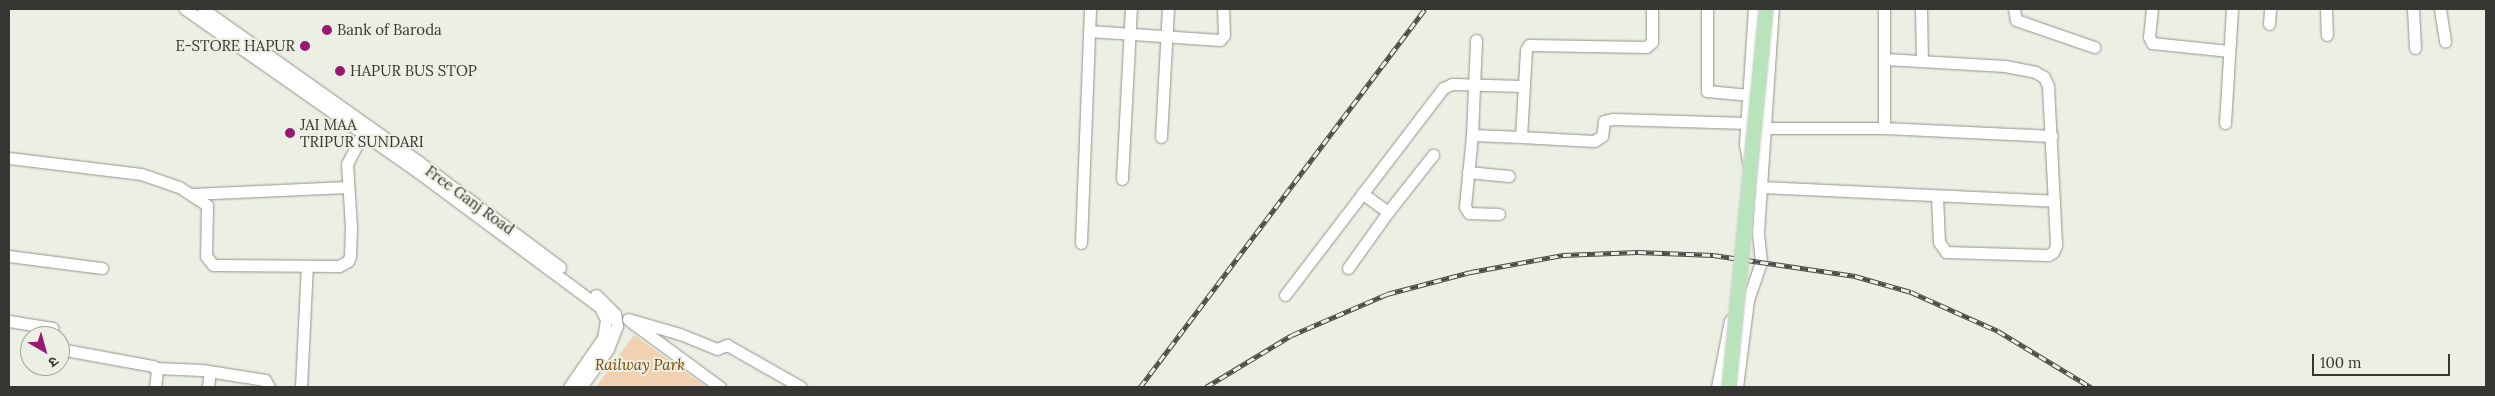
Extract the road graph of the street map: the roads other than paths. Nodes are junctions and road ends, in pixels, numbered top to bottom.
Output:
1 (185, 9) edge
2 (203, 9) edge
3 (1090, 9) edge
4 (1131, 9) edge
5 (1168, 9) edge
6 (1224, 9) edge
7 (1652, 9) edge
8 (1707, 9) edge
9 (1754, 9) edge
10 (1766, 9) edge
11 (1773, 9) edge
12 (1884, 9) edge
13 (1921, 9) edge
14 (2014, 9) edge
15 (2152, 9) edge
16 (2232, 9) edge
17 (2270, 9) edge
18 (2326, 9) edge
19 (2413, 9) edge
20 (2440, 9) edge
21 (2269, 24) dead end
22 (1089, 31) junction
23 (1130, 34) junction
24 (2327, 35) dead end
25 (1167, 38) junction
26 (1476, 40) dead end
27 (2445, 42) dead end
28 (2094, 47) dead end
29 (2415, 48) dead end
30 (2229, 51) junction
31 (1885, 59) junction
32 (1922, 60) junction
33 (1474, 84) junction
34 (1524, 86) junction
35 (1750, 95) junction
36 (1747, 123) junction
37 (2225, 123) dead end
38 (1767, 128) junction
39 (1884, 128) junction
40 (362, 134) junction
41 (1472, 135) junction
42 (2052, 136) junction
43 (1161, 137) dead end
44 (1521, 137) junction
45 (1433, 156) dead end
46 (9, 158) edge
47 (1468, 172) junction
48 (1509, 176) dead end
49 (1122, 179) dead end
50 (1762, 186) junction
51 (347, 187) junction
52 (1362, 193) junction
53 (191, 194) junction
54 (1937, 197) junction
55 (2054, 201) junction
56 (1388, 212) junction
57 (1499, 214) dead end
58 (1080, 243) dead end
59 (9, 256) edge
60 (307, 266) junction
61 (102, 268) dead end
62 (1348, 268) dead end
63 (1285, 295) dead end
64 (1748, 300) junction
65 (615, 314) junction
66 (628, 319) junction
67 (9, 321) edge
68 (40, 326) edge
69 (70, 351) edge
70 (156, 368) junction
71 (210, 371) junction
72 (156, 387) edge
73 (208, 387) edge
74 (269, 387) edge
75 (301, 387) edge
76 (569, 387) edge
77 (581, 387) edge
78 (720, 387) edge
79 (801, 387) edge
80 (1717, 387) edge
81 (1729, 387) edge
82 (1737, 387) edge

1 - 40 street
2 - 65 street, Free Ganj Road
3 - 22 street
4 - 23 street
5 - 25 street
6 - 25 street
7 - 34 street
8 - 35 street
9 - 35 street
10 - 81 main road, bridge
11 - 38 street
12 - 31 street
13 - 32 street
14 - 28 street
15 - 30 street
16 - 30 street
17 - 21 street
18 - 24 street
19 - 29 street
20 - 27 street
22 - 23 street
22 - 58 street
23 - 25 street
23 - 49 street
25 - 43 street
26 - 33 street
30 - 37 street
31 - 32 street
31 - 39 street
32 - 42 street
33 - 34 street
33 - 41 street
33 - 52 street
34 - 44 street
35 - 36 street
36 - 44 street
36 - 50 street
38 - 39 street
38 - 50 street
39 - 42 street
40 - 51 street
40 - 76 street
41 - 44 street
41 - 47 street
42 - 55 street
45 - 56 street
46 - 53 street
47 - 48 street
47 - 57 street
50 - 54 street
50 - 64 street
51 - 53 street
51 - 60 street
52 - 56 street
52 - 63 street
53 - 60 street
54 - 55 street
54 - 55 street
56 - 62 street
59 - 61 street
60 - 75 street
64 - 80 street
64 - 82 street
65 - 66 street
65 - 77 street
66 - 78 street
66 - 79 street
67 - 68 street
69 - 70 street
70 - 71 street
70 - 72 street
71 - 73 street
71 - 74 street

